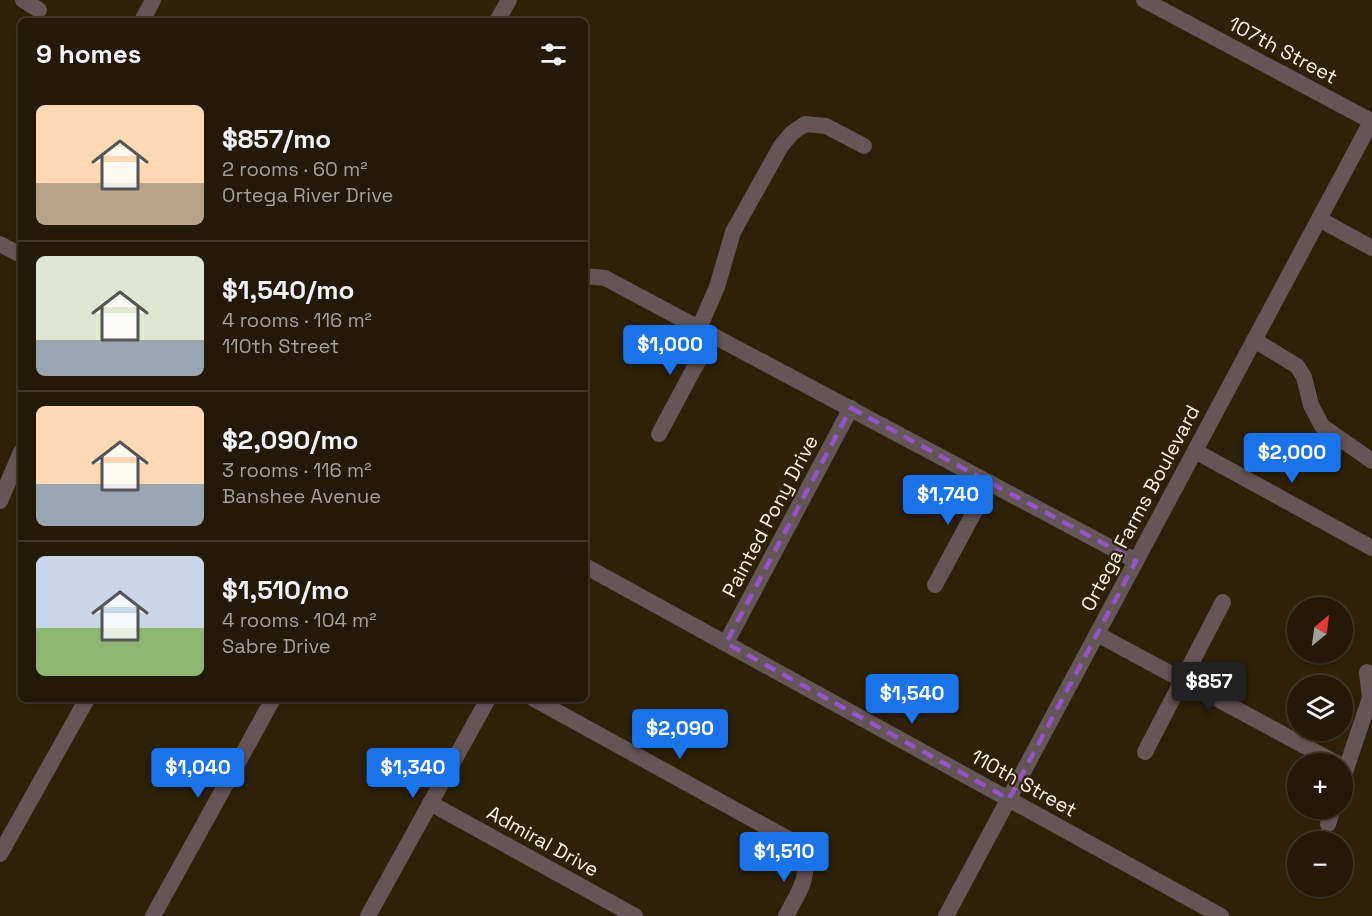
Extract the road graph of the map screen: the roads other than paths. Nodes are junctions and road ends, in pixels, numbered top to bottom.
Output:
1 (23, 0) edge
2 (153, 0) edge
3 (509, 0) edge
4 (1144, 0) edge
5 (39, 10) dead end
6 (144, 18) edge
7 (499, 18) edge
8 (1372, 120) edge
9 (864, 146) dead end
10 (1319, 219) junction
11 (0, 244) edge
12 (1372, 248) edge
13 (18, 252) edge
14 (588, 276) edge
15 (705, 332) junction
16 (1254, 340) junction
17 (851, 408) junction
18 (659, 434) dead end
19 (1195, 451) junction
20 (18, 459) edge
21 (1372, 461) edge
22 (990, 483) junction
23 (0, 501) edge
24 (1372, 548) edge
25 (1136, 561) junction
26 (588, 568) edge
27 (935, 585) dead end
28 (1223, 602) dead end
29 (1097, 634) junction
30 (726, 643) junction
31 (1367, 672) dead end
32 (1183, 680) junction
33 (85, 702) edge
34 (271, 702) edge
35 (486, 702) edge
36 (539, 702) edge
37 (1145, 752) dead end
38 (1312, 753) edge
39 (1349, 753) edge
40 (1009, 799) junction
41 (430, 803) junction
42 (0, 854) edge
43 (153, 916) edge
44 (368, 916) edge
45 (634, 916) edge
46 (786, 916) edge
47 (946, 916) edge
48 (1221, 916) edge

1 - 5 street
2 - 6 street
3 - 7 street
4 - 8 street, 107th Street
8 - 10 street, Ortega Farms Boulevard
9 - 15 street
10 - 12 street
10 - 16 street, Ortega Farms Boulevard
11 - 13 street
14 - 15 street
15 - 17 street
15 - 18 street
16 - 19 street, Ortega Farms Boulevard
16 - 21 street
17 - 22 street
17 - 30 street, Painted Pony Drive
19 - 24 street
19 - 25 street, Ortega Farms Boulevard
20 - 23 street
22 - 25 street
22 - 27 street
25 - 29 street, Ortega Farms Boulevard
26 - 30 street, 110th Street
28 - 32 street
29 - 32 street
29 - 40 street, Ortega Farms Boulevard
30 - 40 street, 110th Street
31 - 39 street
32 - 37 street
32 - 38 street
33 - 42 street
34 - 43 street
35 - 41 street
36 - 46 street
40 - 47 street, Ortega Farms Boulevard
40 - 48 street, 110th Street
41 - 44 street
41 - 45 street, Admiral Drive

